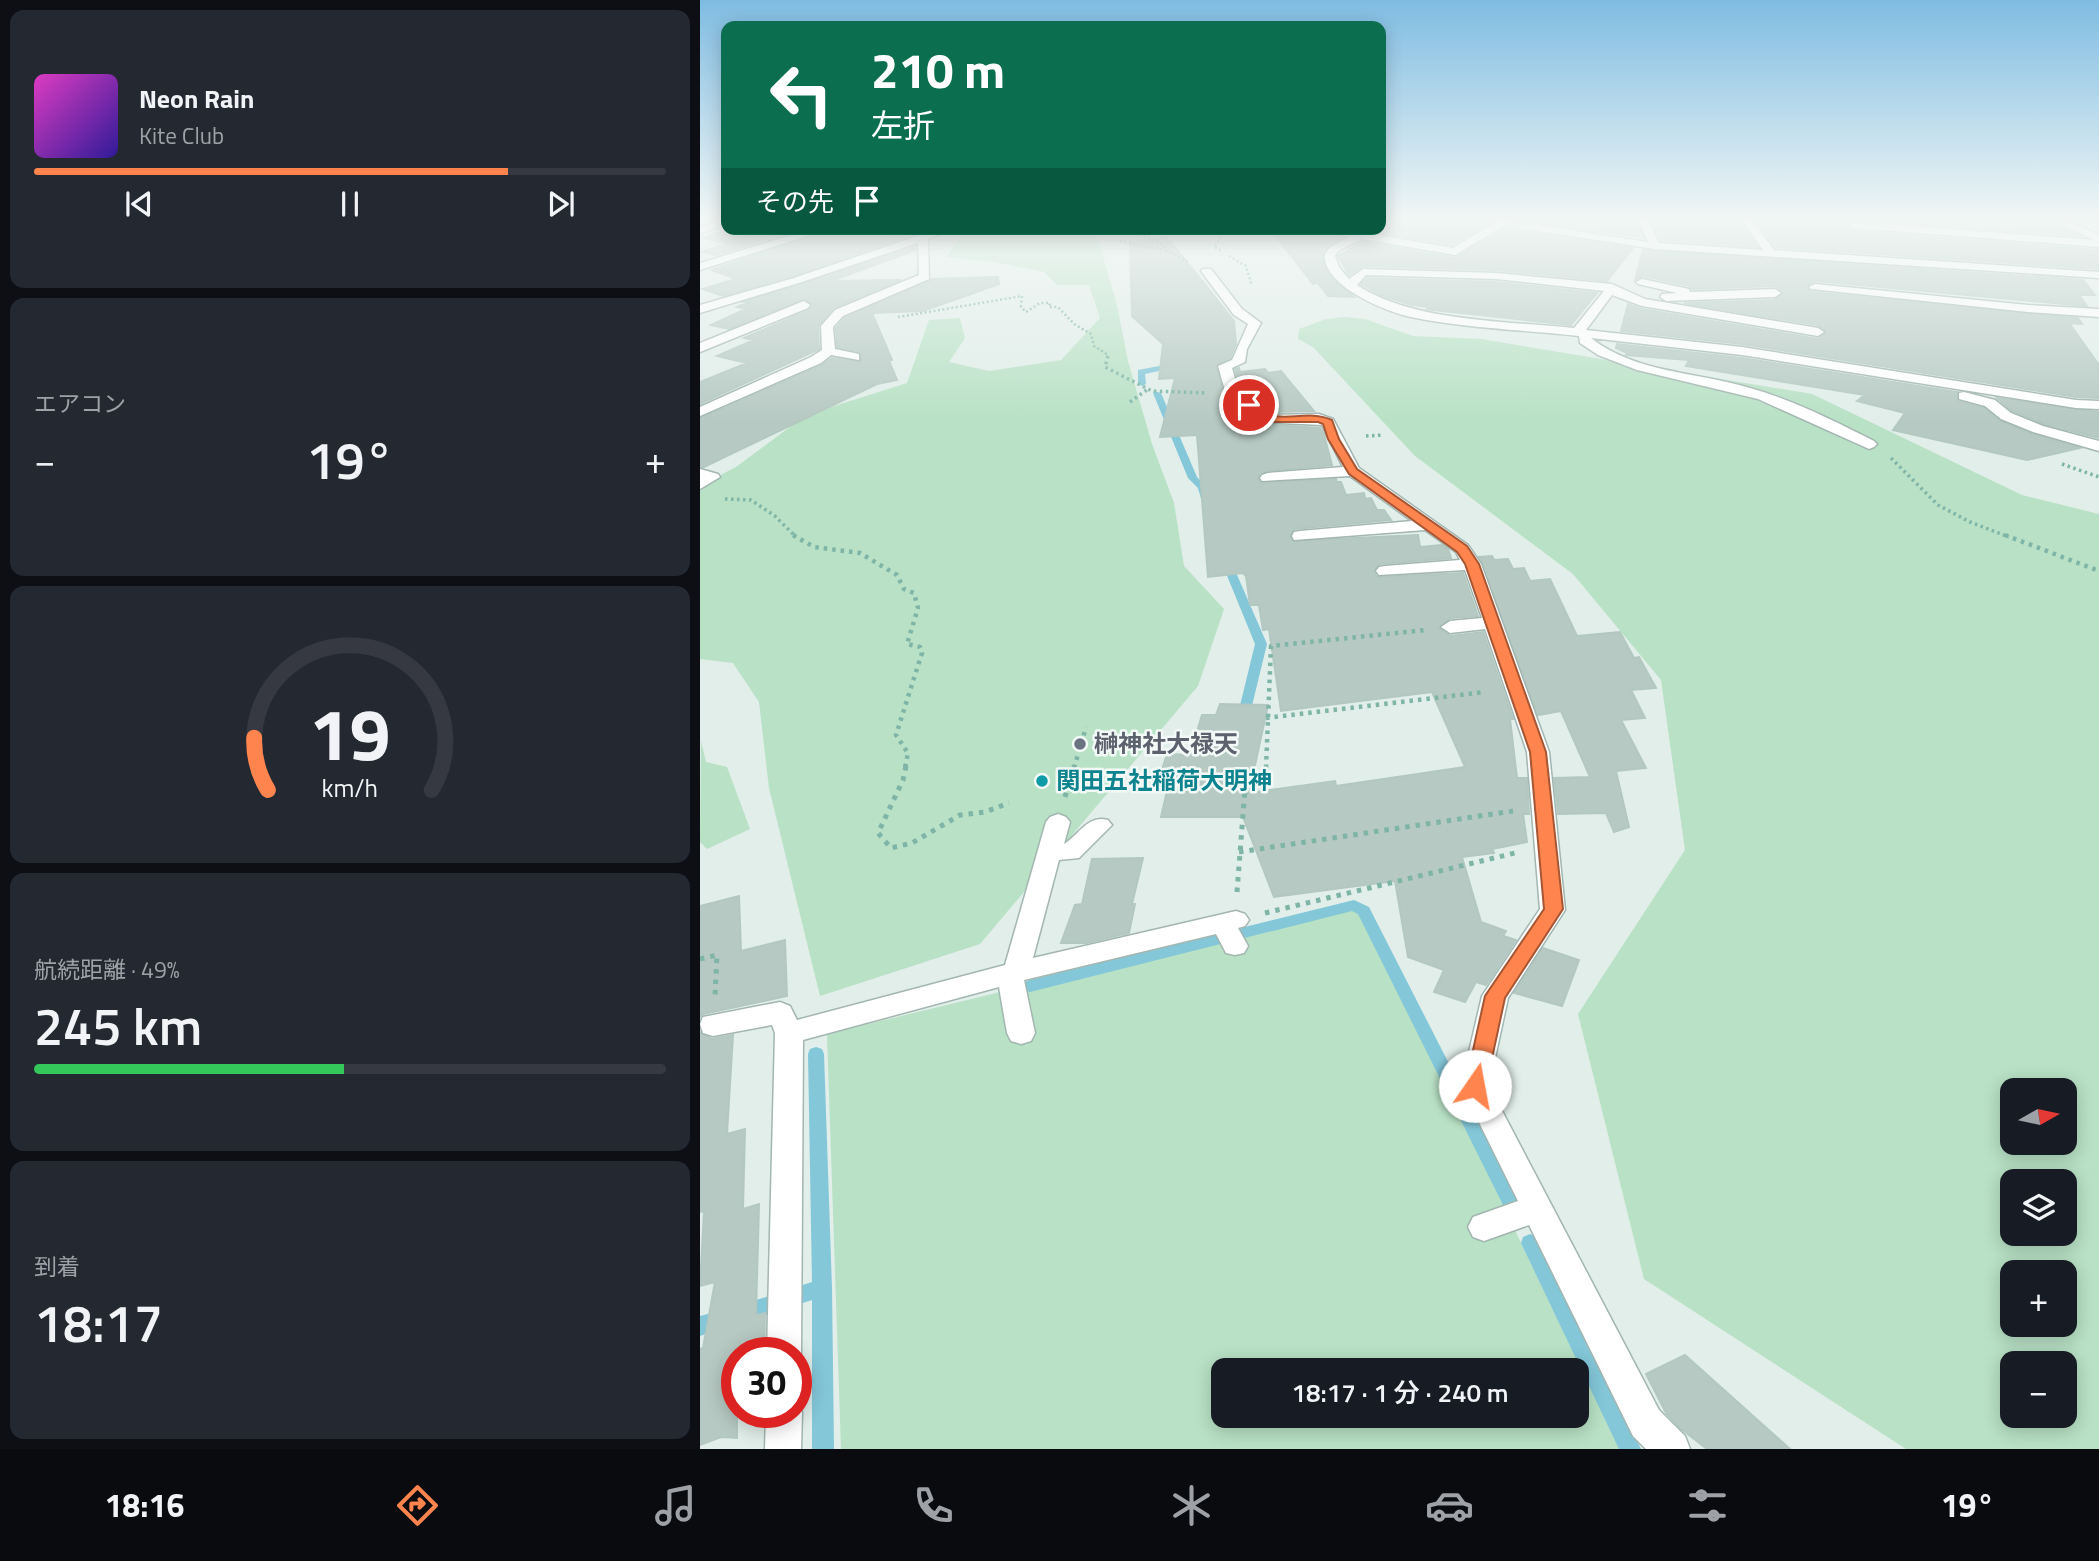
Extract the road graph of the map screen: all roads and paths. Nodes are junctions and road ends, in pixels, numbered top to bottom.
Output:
1 (775, 287) edge
2 (894, 287) edge
3 (1219, 287) edge
4 (1353, 287) edge
5 (1591, 287) edge
6 (1661, 287) edge
7 (1815, 287) dead end
8 (1612, 289) junction
9 (1726, 293) junction
10 (1775, 293) dead end
11 (753, 294) junction
12 (700, 309) edge
13 (821, 309) junction
14 (2095, 315) edge
15 (896, 317) dead end
16 (1818, 332) dead end
17 (1581, 334) junction
18 (700, 348) edge
19 (829, 351) junction
20 (854, 357) dead end
21 (1945, 382) junction
22 (1148, 388) junction
23 (1231, 391) junction
24 (1130, 402) dead end
25 (2099, 405) edge
26 (700, 412) edge
27 (1869, 444) joint
28 (2099, 446) edge
29 (1353, 471) junction
30 (700, 474) edge
31 (1268, 478) dead end
32 (700, 484) edge
33 (713, 498) dead end
34 (1426, 525) junction
35 (1300, 536) dead end
36 (1472, 564) junction
37 (2099, 570) edge
38 (1385, 571) dead end
39 (1492, 623) junction
40 (1450, 627) joint
41 (1518, 688) junction
42 (1266, 718) junction
43 (1086, 727) dead end
44 (1009, 803) dead end
45 (1541, 807) junction
46 (1058, 822) joint
47 (1100, 825) dead end
48 (1545, 845) junction
49 (1050, 851) junction
50 (1239, 852) junction
51 (1231, 930) junction
52 (700, 959) edge
53 (1013, 973) junction
54 (713, 1025) joint
55 (789, 1032) junction
56 (1021, 1033) dead end
57 (1536, 1209) junction
58 (1483, 1227) dead end
59 (785, 1337) edge
60 (784, 1428) edge
61 (783, 1449) edge
62 (1672, 1449) edge

1 - 11 street
2 - 13 street
3 - 23 street
4 - 17 street
5 - 8 street
6 - 9 street
7 - 14 street
8 - 9 street
8 - 16 street
8 - 17 street
9 - 10 street
11 - 12 street
11 - 13 street
13 - 18 street
13 - 19 street
15 - 22 path
17 - 21 street
17 - 27 street
19 - 20 street
19 - 26 street
21 - 25 street
21 - 28 street
22 - 23 path
22 - 24 path
23 - 29 street
27 - 37 path
29 - 31 street
29 - 34 street
30 - 32 street
33 - 44 path
34 - 35 street
34 - 36 street
36 - 38 street
36 - 39 street
39 - 40 street
39 - 41 street
40 - 42 path
41 - 42 path
41 - 45 street
42 - 50 path
43 - 46 path
45 - 48 street
45 - 50 path
46 - 49 street
47 - 49 street
48 - 51 path
48 - 57 street
49 - 53 street
50 - 51 path
51 - 53 street
52 - 54 path
53 - 55 street
53 - 56 street
54 - 55 street
55 - 59 street
57 - 58 street
57 - 62 street
60 - 61 street

